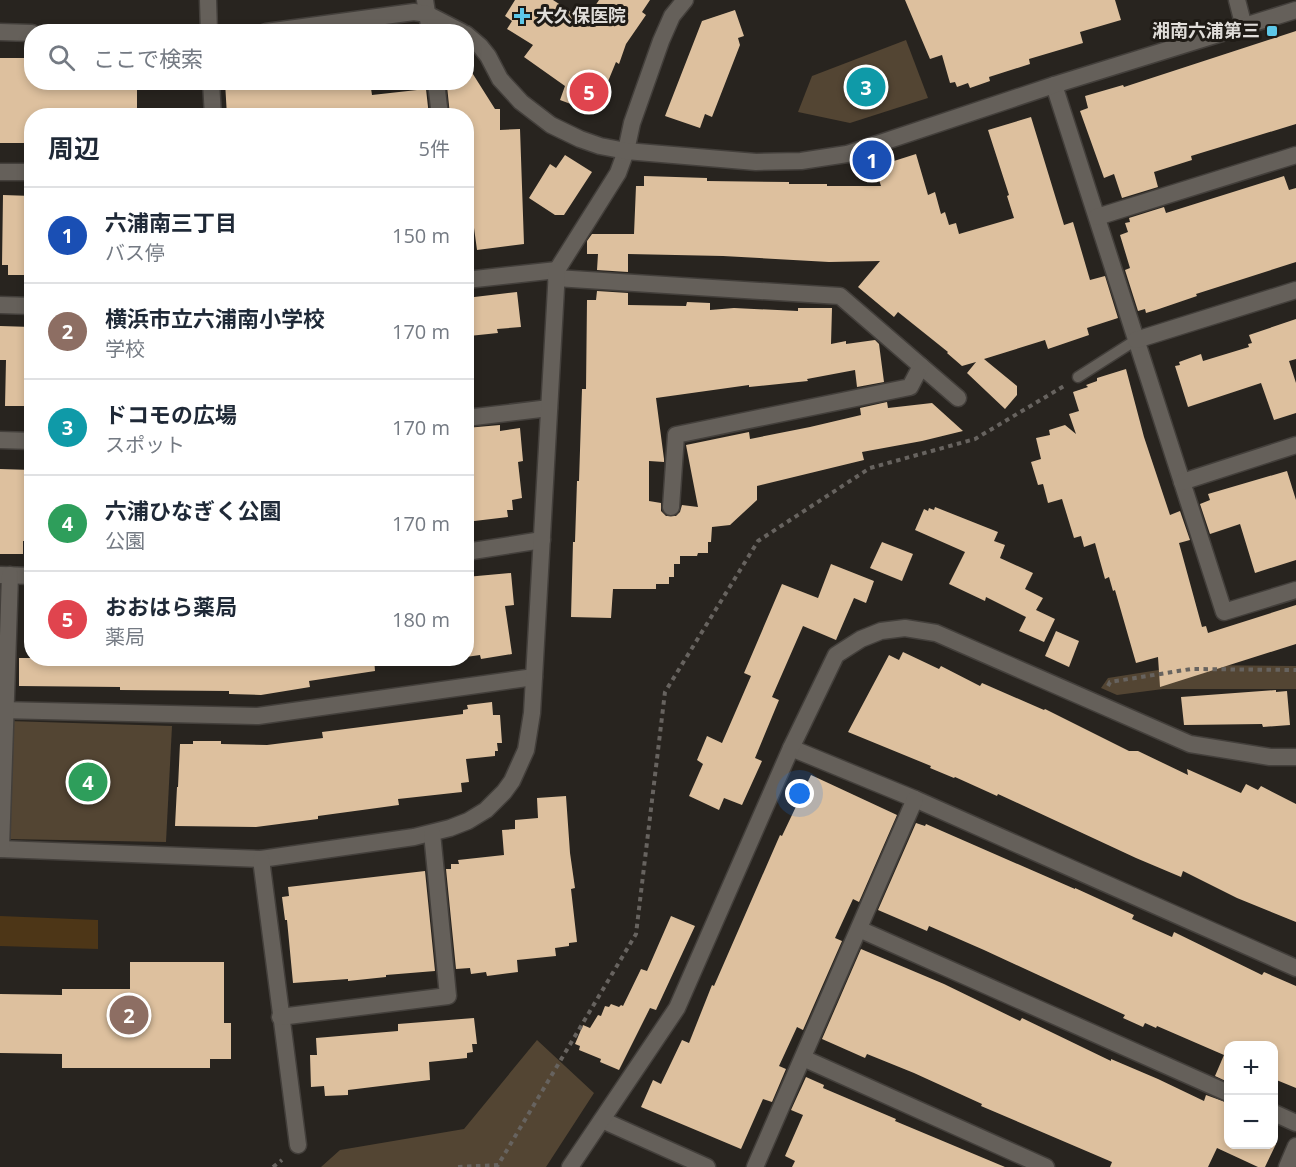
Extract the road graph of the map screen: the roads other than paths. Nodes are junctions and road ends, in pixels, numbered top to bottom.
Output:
1 (208, 0) edge
2 (685, 0) edge
3 (1238, 0) edge
4 (426, 7) edge
5 (1296, 10) edge
6 (209, 24) edge
7 (325, 24) edge
8 (429, 24) edge
9 (450, 24) edge
10 (1244, 27) junction
11 (0, 32) edge
12 (24, 33) edge
13 (474, 41) edge
14 (1054, 85) junction
15 (212, 90) edge
16 (437, 90) edge
17 (213, 108) edge
18 (439, 108) edge
19 (626, 151) junction
20 (1296, 155) edge
21 (0, 172) edge
22 (24, 172) edge
23 (1097, 217) junction
24 (557, 274) junction
25 (474, 279) edge
26 (1296, 290) edge
27 (0, 305) edge
28 (24, 306) edge
29 (1136, 340) junction
30 (921, 366) junction
31 (1078, 377) road end
32 (958, 398) dead end
33 (549, 408) junction
34 (474, 417) edge
35 (0, 440) edge
36 (24, 441) edge
37 (1296, 445) edge
38 (1182, 482) junction
39 (671, 507) dead end
40 (542, 540) junction
41 (474, 551) edge
42 (5, 575) edge
43 (24, 576) edge
44 (1296, 590) edge
45 (534, 677) junction
46 (2, 710) edge
47 (790, 748) junction
48 (1296, 757) edge
49 (915, 799) junction
50 (432, 833) junction
51 (0, 849) edge
52 (261, 859) junction
53 (859, 929) junction
54 (1296, 968) edge
55 (280, 1017) junction
56 (803, 1058) junction
57 (1224, 1091) edge
58 (1278, 1115) edge
59 (602, 1120) junction
60 (1296, 1123) edge
61 (298, 1145) dead end
62 (1296, 1146) edge
63 (570, 1167) edge
64 (707, 1167) edge
65 (755, 1167) edge
66 (1046, 1167) edge
67 (1287, 1167) edge

1 - 6 street
2 - 19 street
3 - 10 street
4 - 7 street
4 - 8 street
4 - 9 street
5 - 10 street
10 - 14 street
11 - 12 street
13 - 19 street
14 - 19 street
14 - 23 street
15 - 17 street
16 - 18 street
19 - 24 street
20 - 23 street
21 - 22 street
23 - 29 street
24 - 25 street
24 - 30 street
24 - 33 street
26 - 29 street
27 - 28 street
29 - 31 lane
29 - 38 street
30 - 32 street
30 - 39 street
33 - 34 street
33 - 40 street
35 - 36 street
37 - 38 street
38 - 44 street
40 - 41 street
40 - 45 street
42 - 43 street
42 - 46 street
45 - 46 street
45 - 50 street
46 - 51 street
47 - 48 street
47 - 49 street
47 - 59 street
49 - 53 street
49 - 54 street
50 - 52 street
50 - 55 street
51 - 52 street
52 - 55 street
53 - 56 street
53 - 57 street
55 - 61 street
56 - 65 street
56 - 66 street
58 - 60 street
59 - 63 street
59 - 64 street
62 - 67 street

